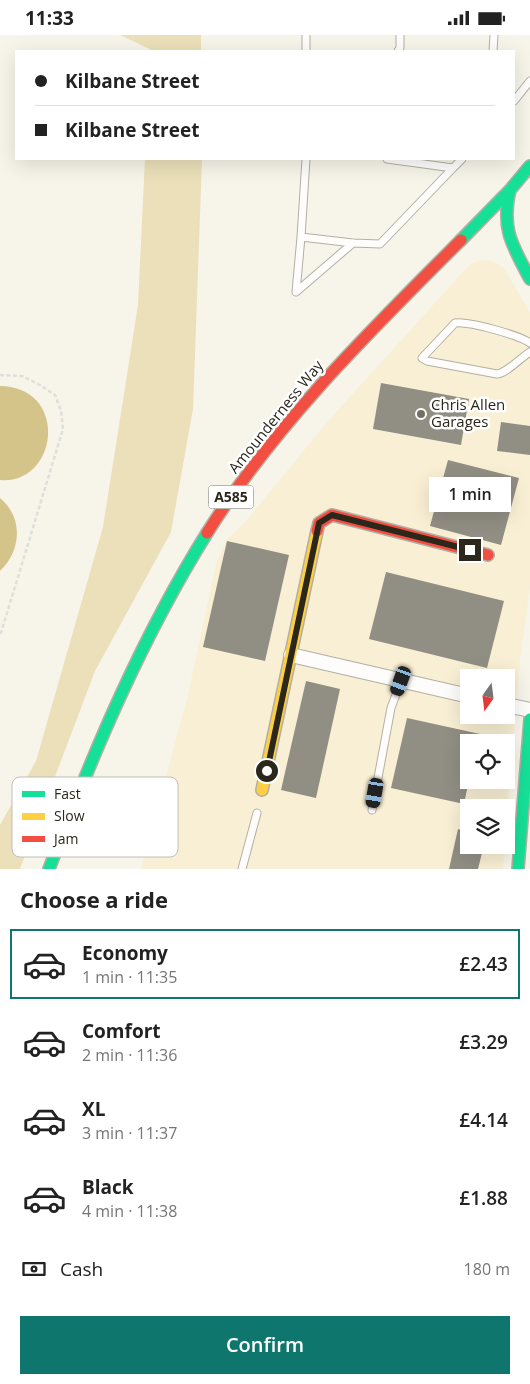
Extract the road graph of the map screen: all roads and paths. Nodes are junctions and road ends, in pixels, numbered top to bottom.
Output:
1 (306, 35) edge
2 (400, 35) edge
3 (494, 35) edge
4 (306, 50) edge
5 (399, 50) edge
6 (493, 50) edge
7 (530, 81) edge
8 (515, 100) edge
9 (306, 160) edge
10 (394, 160) edge
11 (461, 160) edge
12 (530, 166) edge
13 (453, 168) junction
14 (510, 189) junction
15 (301, 237) junction
16 (354, 243) junction
17 (530, 279) edge
18 (530, 343) edge
19 (530, 352) edge
20 (0, 375) edge
21 (488, 555) dead end
22 (0, 636) edge
23 (292, 655) junction
24 (401, 681) junction
25 (460, 694) edge
26 (515, 707) edge
27 (530, 710) edge
28 (530, 719) edge
29 (85, 777) edge
30 (262, 790) dead end
31 (372, 810) dead end
32 (257, 813) dead end
33 (54, 857) edge
34 (49, 869) edge
35 (242, 869) edge
36 (518, 869) edge

1 - 4 lane
2 - 5 lane
3 - 6 lane
7 - 8 lane
9 - 15 lane
10 - 13 lane
11 - 13 lane
12 - 14 main road, Amounderness Way / A585
13 - 16 lane
14 - 17 main road
14 - 29 main road, Amounderness Way / A585
15 - 16 lane
15 - 16 lane
18 - 19 lane
20 - 22 path
21 - 23 main road
23 - 24 street
23 - 30 main road
24 - 25 street
24 - 31 lane
26 - 27 street
28 - 36 main road
32 - 35 lane
33 - 34 main road, Amounderness Way / A585

